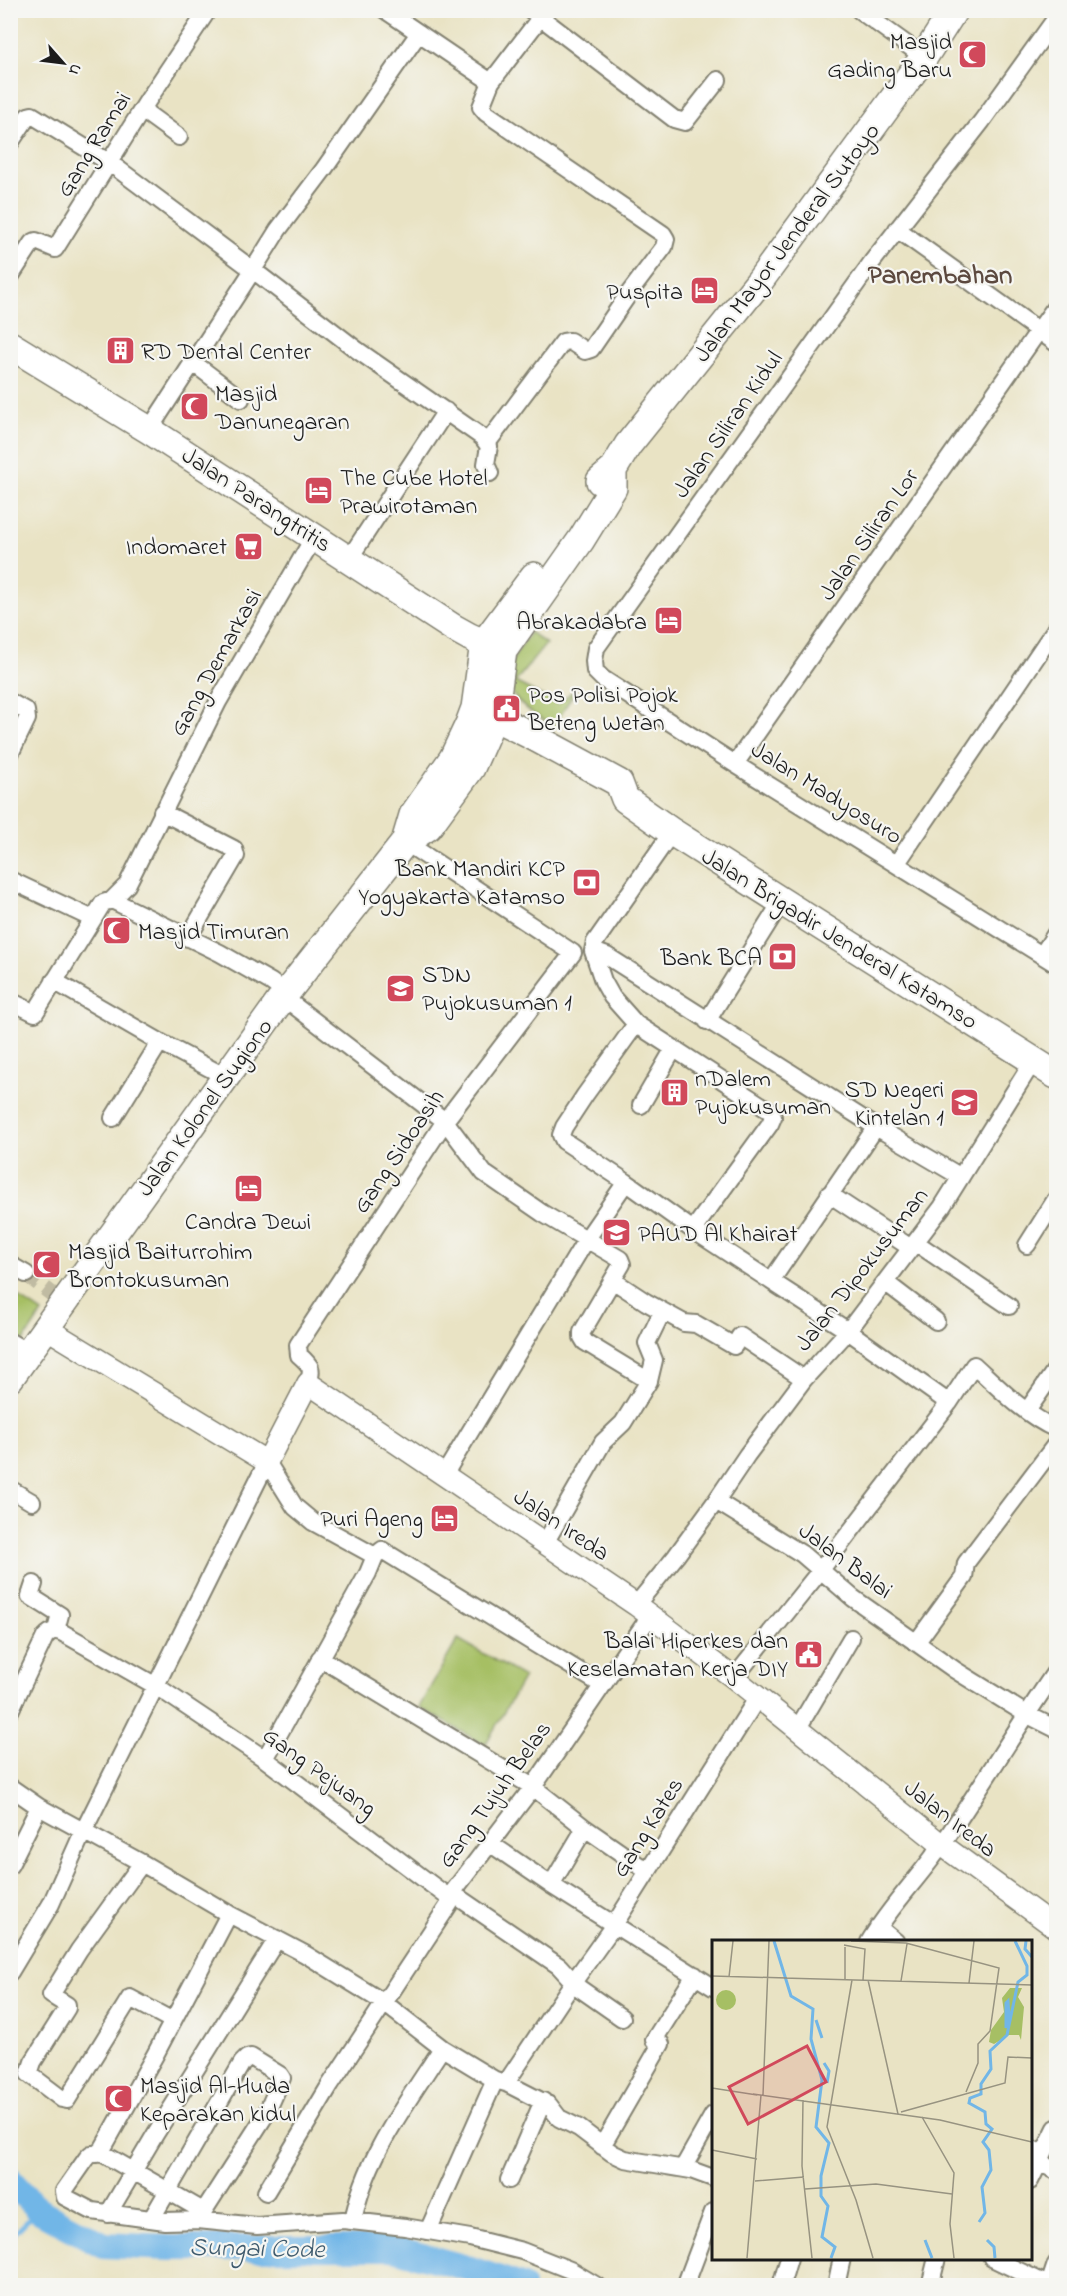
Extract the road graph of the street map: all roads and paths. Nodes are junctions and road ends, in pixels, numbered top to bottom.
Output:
1 (208, 10) edge
2 (385, 10) edge
3 (859, 10) edge
4 (954, 10) edge
5 (536, 14) edge
6 (1056, 18) edge
7 (419, 33) junction
8 (924, 57) junction
9 (718, 80) dead end
10 (491, 82) junction
11 (142, 110) junction
12 (179, 136) dead end
13 (10, 143) edge
14 (110, 163) junction
15 (897, 229) junction
16 (253, 270) junction
17 (10, 276) edge
18 (1056, 306) edge
19 (1040, 330) junction
20 (1056, 343) edge
21 (10, 345) edge
22 (192, 362) junction
23 (241, 399) dead end
24 (446, 411) junction
25 (148, 430) junction
26 (488, 442) junction
27 (614, 470) junction
28 (490, 473) dead end
29 (315, 537) junction
30 (349, 559) junction
31 (502, 620) junction
32 (453, 627) junction
33 (1056, 628) edge
34 (494, 647) junction
35 (596, 648) joint
36 (479, 680) junction
37 (10, 702) edge
38 (484, 720) junction
39 (10, 754) edge
40 (735, 764) junction
41 (162, 812) junction
42 (672, 832) junction
43 (405, 842) junction
44 (897, 863) junction
45 (10, 880) edge
46 (112, 900) junction
47 (782, 901) junction
48 (93, 919) junction
49 (1056, 933) edge
50 (188, 938) junction
51 (592, 951) junction
52 (1042, 954) junction
53 (1056, 964) edge
54 (54, 981) junction
55 (285, 995) junction
56 (10, 1001) edge
57 (707, 1021) junction
58 (636, 1024) junction
59 (160, 1042) junction
60 (673, 1050) junction
61 (1035, 1060) junction
62 (1056, 1076) edge
63 (226, 1077) junction
64 (642, 1105) dead end
65 (112, 1118) dead end
66 (445, 1121) junction
67 (876, 1127) junction
68 (961, 1177) junction
69 (626, 1182) junction
70 (829, 1194) junction
71 (1056, 1199) edge
72 (693, 1230) junction
73 (586, 1240) junction
74 (913, 1245) junction
75 (1027, 1245) dead end
76 (10, 1265) edge
77 (26, 1274) tunnel mouth
78 (615, 1276) junction
79 (771, 1281) junction
80 (885, 1282) junction
81 (1009, 1306) dead end
82 (663, 1312) junction
83 (936, 1321) dead end
84 (46, 1328) junction
85 (848, 1331) junction
86 (20, 1347) edge
87 (1056, 1370) edge
88 (10, 1378) edge
89 (804, 1379) junction
90 (649, 1380) junction
91 (308, 1383) junction
92 (949, 1403) junction
93 (1027, 1411) junction
94 (1056, 1429) edge
95 (1056, 1444) edge
96 (267, 1462) junction
97 (444, 1475) junction
98 (10, 1489) edge
99 (716, 1501) junction
100 (32, 1502) dead end
101 (545, 1543) junction
102 (375, 1556) junction
103 (820, 1571) junction
104 (34, 1584) dead end
105 (643, 1611) junction
106 (56, 1630) junction
107 (851, 1638) dead end
108 (916, 1643) junction
109 (320, 1658) junction
110 (1056, 1671) edge
111 (734, 1678) junction
112 (602, 1685) junction
113 (156, 1686) junction
114 (758, 1697) junction
115 (10, 1711) edge
116 (1026, 1714) junction
117 (798, 1728) junction
118 (1056, 1729) edge
119 (266, 1759) junction
120 (10, 1787) edge
121 (532, 1787) junction
122 (39, 1807) junction
123 (585, 1828) junction
124 (83, 1832) junction
125 (491, 1844) junction
126 (942, 1845) junction
127 (142, 1863) junction
128 (10, 1865) edge
129 (647, 1871) junction
130 (551, 1885) junction
131 (452, 1897) junction
132 (229, 1914) junction
133 (614, 1925) junction
134 (878, 1927) junction
135 (1056, 1928) edge
136 (277, 1939) junction
137 (870, 1940) edge
138 (894, 1940) edge
139 (10, 1972) edge
140 (695, 1975) junction
141 (574, 1981) junction
142 (712, 1986) edge
143 (383, 2002) junction
144 (622, 2018) dead end
145 (173, 2021) junction
146 (442, 2049) junction
147 (501, 2082) junction
148 (543, 2101) junction
149 (712, 2117) edge
150 (1056, 2128) edge
151 (602, 2146) junction
152 (100, 2152) junction
153 (1037, 2155) edge
154 (683, 2168) junction
155 (1056, 2171) edge
156 (134, 2172) junction
157 (1031, 2174) edge
158 (712, 2178) edge
159 (509, 2180) dead end
160 (168, 2191) junction
161 (266, 2192) dead end
162 (108, 2214) junction
163 (200, 2215) junction
164 (712, 2215) edge
165 (152, 2218) junction
166 (353, 2221) junction
167 (428, 2231) junction
168 (789, 2260) edge
169 (842, 2260) edge
170 (937, 2260) edge
171 (993, 2260) edge
172 (1056, 2264) edge
173 (1015, 2278) edge
174 (782, 2282) dead end
175 (1049, 2285) edge
176 (597, 2286) edge
177 (685, 2286) edge
178 (836, 2286) edge
179 (930, 2286) edge

1 - 11 street, Gang Ramai
2 - 7 street
3 - 8 street
4 - 8 main road, Jalan Mayor Jenderal Sutoyo
5 - 9 street
5 - 10 street
6 - 15 street, Jalan Siliran Kidul
7 - 10 street
7 - 16 street
8 - 27 main road, Jalan Mayor Jenderal Sutoyo
10 - 26 street
11 - 12 street
11 - 14 street, Gang Ramai
13 - 14 street
14 - 16 street
14 - 17 street, Gang Ramai
15 - 19 street
15 - 35 street, Jalan Siliran Kidul
16 - 22 street
16 - 24 street
18 - 19 street, Jalan Siliran Lor
19 - 20 street
19 - 40 street, Jalan Siliran Lor
21 - 25 main road, Jalan Parangtritis
22 - 23 street
22 - 25 street
24 - 26 street
24 - 30 street
25 - 29 main road, Jalan Parangtritis
26 - 28 street
27 - 31 main road, Jalan Mayor Jenderal Sutoyo
27 - 34 main road, Jalan Mayor Jenderal Sutoyo
29 - 30 main road, Jalan Parangtritis
29 - 41 street, Gang Demarkasi
30 - 32 main road, Jalan Parangtritis
31 - 32 main road
31 - 34 main road, Jalan Mayor Jenderal Sutoyo
32 - 34 main road, Jalan Parangtritis
32 - 36 main road
33 - 44 street
34 - 36 main road, Jalan Kolonel Sugiono
34 - 38 main road, Jalan Kolonel Sugiono
35 - 40 street, Jalan Madyosuro
36 - 38 main road, Jalan Kolonel Sugiono
37 - 39 street
38 - 42 main road, Jalan Brigadir Jenderal Katamso
38 - 43 main road, Jalan Kolonel Sugiono
40 - 44 street, Jalan Madyosuro
41 - 46 street, Gang Demarkasi
41 - 50 street
42 - 47 main road, Jalan Brigadir Jenderal Katamso
42 - 51 street
43 - 55 main road, Jalan Kolonel Sugiono
43 - 66 street, Gang Sidoasih
44 - 52 street, Jalan Madyosuro
45 - 48 street
46 - 48 street, Gang Demarkasi
46 - 50 street
47 - 57 street
47 - 61 main road, Jalan Brigadir Jenderal Katamso
48 - 54 street, Gang Demarkasi
49 - 52 street
50 - 55 street
51 - 57 street
51 - 58 street
52 - 53 street, Jalan Madyosuro
54 - 56 street, Gang Demarkasi
54 - 59 street
55 - 63 main road, Jalan Kolonel Sugiono
55 - 66 street
57 - 67 street
58 - 60 street
58 - 69 street
59 - 63 street
59 - 65 street
60 - 64 street
60 - 72 street
61 - 62 main road, Jalan Brigadir Jenderal Katamso
61 - 68 street, Jalan Dipokusuman
63 - 84 main road, Jalan Kolonel Sugiono
66 - 73 street
66 - 91 street, Gang Sidoasih
67 - 68 street
67 - 70 street
68 - 74 street, Jalan Dipokusuman
69 - 72 street
69 - 73 street
70 - 74 street
70 - 79 street
71 - 75 street
72 - 79 street
73 - 78 street
73 - 97 street
74 - 80 street, Jalan Dipokusuman
74 - 81 street
76 - 77 street
78 - 82 street
78 - 90 street
79 - 85 street
80 - 83 street
80 - 85 street, Jalan Dipokusuman
82 - 89 street
82 - 90 street
84 - 86 main road, Jalan Kolonel Sugiono
84 - 96 street
85 - 89 street, Jalan Dipokusuman
85 - 92 street
86 - 88 main road, Jalan Kolonel Sugiono
87 - 93 street
89 - 99 street, Jalan Dipokusuman
90 - 101 street
91 - 96 street
91 - 97 street, Jalan Ireda
92 - 93 street
92 - 103 street
93 - 94 street
95 - 108 street
96 - 102 street
96 - 113 street
97 - 101 street, Jalan Ireda
98 - 100 street
99 - 103 street, Jalan Balai
99 - 105 street
101 - 105 street, Jalan Ireda
102 - 109 street
102 - 112 street
103 - 108 street, Jalan Balai
103 - 111 street
104 - 106 street
105 - 111 street, Jalan Ireda
105 - 112 street, Gang Tujuh Belas
106 - 113 street, Gang Pejuang
106 - 115 street
107 - 117 street
108 - 116 street, Jalan Balai
109 - 119 street
109 - 121 street
110 - 116 street
111 - 114 street, Jalan Ireda
112 - 121 street, Gang Tujuh Belas
113 - 119 street, Gang Pejuang
113 - 124 street
114 - 117 street, Jalan Ireda
114 - 129 street, Gang Kates
116 - 118 street, Jalan Balai
116 - 126 street
117 - 126 street, Jalan Ireda
119 - 131 street, Gang Pejuang
120 - 122 street
121 - 123 street
121 - 125 street, Gang Tujuh Belas
122 - 124 street
122 - 128 street
123 - 129 street
123 - 130 street
124 - 127 street
124 - 139 street
125 - 130 street
125 - 131 street, Gang Tujuh Belas
126 - 134 street
126 - 135 street, Jalan Ireda
127 - 132 street
127 - 145 street
129 - 133 street, Gang Kates
130 - 133 street
131 - 141 street, Gang Pejuang
131 - 143 street, Gang Tujuh Belas
132 - 136 street
132 - 145 street
133 - 140 street
133 - 141 street, Gang Kates
134 - 137 street
134 - 138 street
136 - 143 street
136 - 156 street
140 - 142 street
140 - 151 street
141 - 144 street, Gang Pejuang
141 - 147 street, Gang Kates
143 - 146 street
143 - 161 street, Gang Tujuh Belas
145 - 152 street
146 - 147 street
146 - 166 street
147 - 148 street
147 - 167 street, Gang Kates
148 - 151 street
148 - 159 street
149 - 154 street
150 - 153 street
151 - 154 street
152 - 156 street
152 - 162 street
153 - 155 street
153 - 157 street
154 - 158 street
156 - 160 street
156 - 162 street
160 - 163 street
160 - 163 street
160 - 165 street
162 - 165 street
163 - 165 street
163 - 166 street
164 - 177 street
166 - 167 street
167 - 176 street
168 - 174 street
169 - 178 street
170 - 179 street
171 - 173 street
172 - 175 street
173 - 175 street

